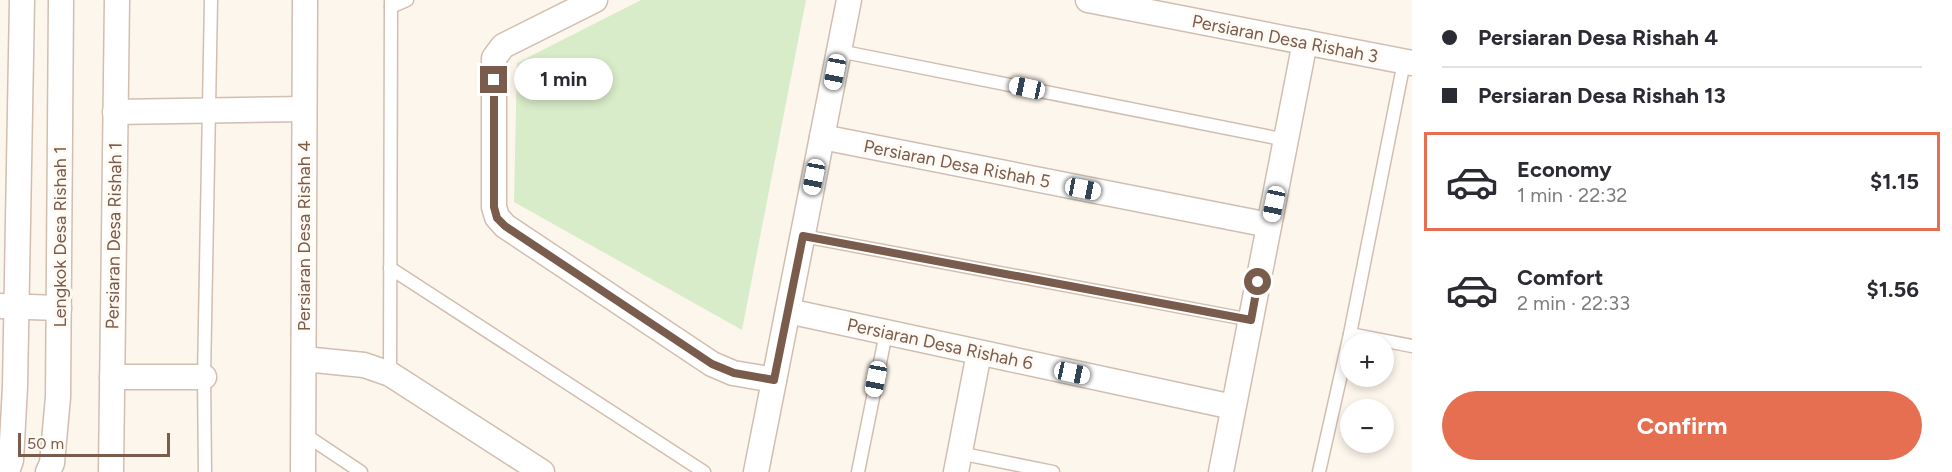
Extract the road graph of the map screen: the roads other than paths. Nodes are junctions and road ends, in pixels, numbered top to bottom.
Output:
1 (21, 0) edge
2 (61, 0) edge
3 (117, 0) edge
4 (211, 0) edge
5 (305, 0) edge
6 (407, 0) edge
7 (595, 0) edge
8 (849, 0) edge
9 (1088, 0) edge
10 (391, 4) edge
11 (1141, 5) edge
12 (1305, 42) junction
13 (839, 51) junction
14 (1408, 63) edge
15 (304, 109) junction
16 (210, 110) junction
17 (115, 112) junction
18 (822, 138) junction
19 (1286, 140) junction
20 (1269, 225) junction
21 (803, 236) junction
22 (390, 268) junction
23 (8, 306) edge
24 (59, 309) junction
25 (788, 311) junction
26 (1251, 320) junction
27 (886, 333) junction
28 (1350, 333) edge
29 (1394, 343) edge
30 (1412, 346) edge
31 (979, 353) junction
32 (304, 358) junction
33 (390, 374) junction
34 (112, 377) junction
35 (204, 377) junction
36 (1340, 379) edge
37 (774, 380) junction
38 (1233, 407) junction
39 (304, 434) junction
40 (958, 463) edge
41 (7, 472) edge
42 (48, 472) edge
43 (111, 472) edge
44 (205, 472) edge
45 (303, 472) edge
46 (361, 472) edge
47 (542, 472) edge
48 (704, 472) edge
49 (756, 472) edge
50 (858, 472) edge
51 (1053, 472) edge
52 (1221, 472) edge
53 (1319, 472) edge

1 - 23 street
2 - 24 street, Lengkok Desa Rishah 1
3 - 17 street, Persiaran Desa Rishah 1
4 - 16 lane
5 - 15 street, Persiaran Desa Rishah 4
6 - 10 lane
7 - 37 street
8 - 13 street
9 - 11 street, Persiaran Desa Rishah 3
10 - 22 lane
11 - 12 street, Persiaran Desa Rishah 3
12 - 14 street, Persiaran Desa Rishah 3
12 - 19 street
13 - 18 street
13 - 19 lane
14 - 28 lane
15 - 16 street
15 - 32 street, Persiaran Desa Rishah 4
16 - 17 street
16 - 35 lane
17 - 34 street, Persiaran Desa Rishah 1
18 - 20 street, Persiaran Desa Rishah 5
18 - 21 street
19 - 20 street
20 - 26 street
21 - 25 street
21 - 26 lane
22 - 33 lane
22 - 48 lane
23 - 24 street
23 - 41 street
24 - 42 street, Lengkok Desa Rishah 1
25 - 27 street, Persiaran Desa Rishah 6
25 - 37 street
26 - 38 street
27 - 31 street, Persiaran Desa Rishah 6
27 - 50 lane
29 - 30 lane
31 - 38 street, Persiaran Desa Rishah 6
31 - 40 street
32 - 33 street
32 - 39 street, Persiaran Desa Rishah 4
33 - 47 street
34 - 35 street
34 - 43 street, Persiaran Desa Rishah 1
35 - 44 lane
36 - 53 lane
37 - 49 street
38 - 52 street
39 - 45 street, Persiaran Desa Rishah 4
39 - 46 lane
40 - 51 lane

